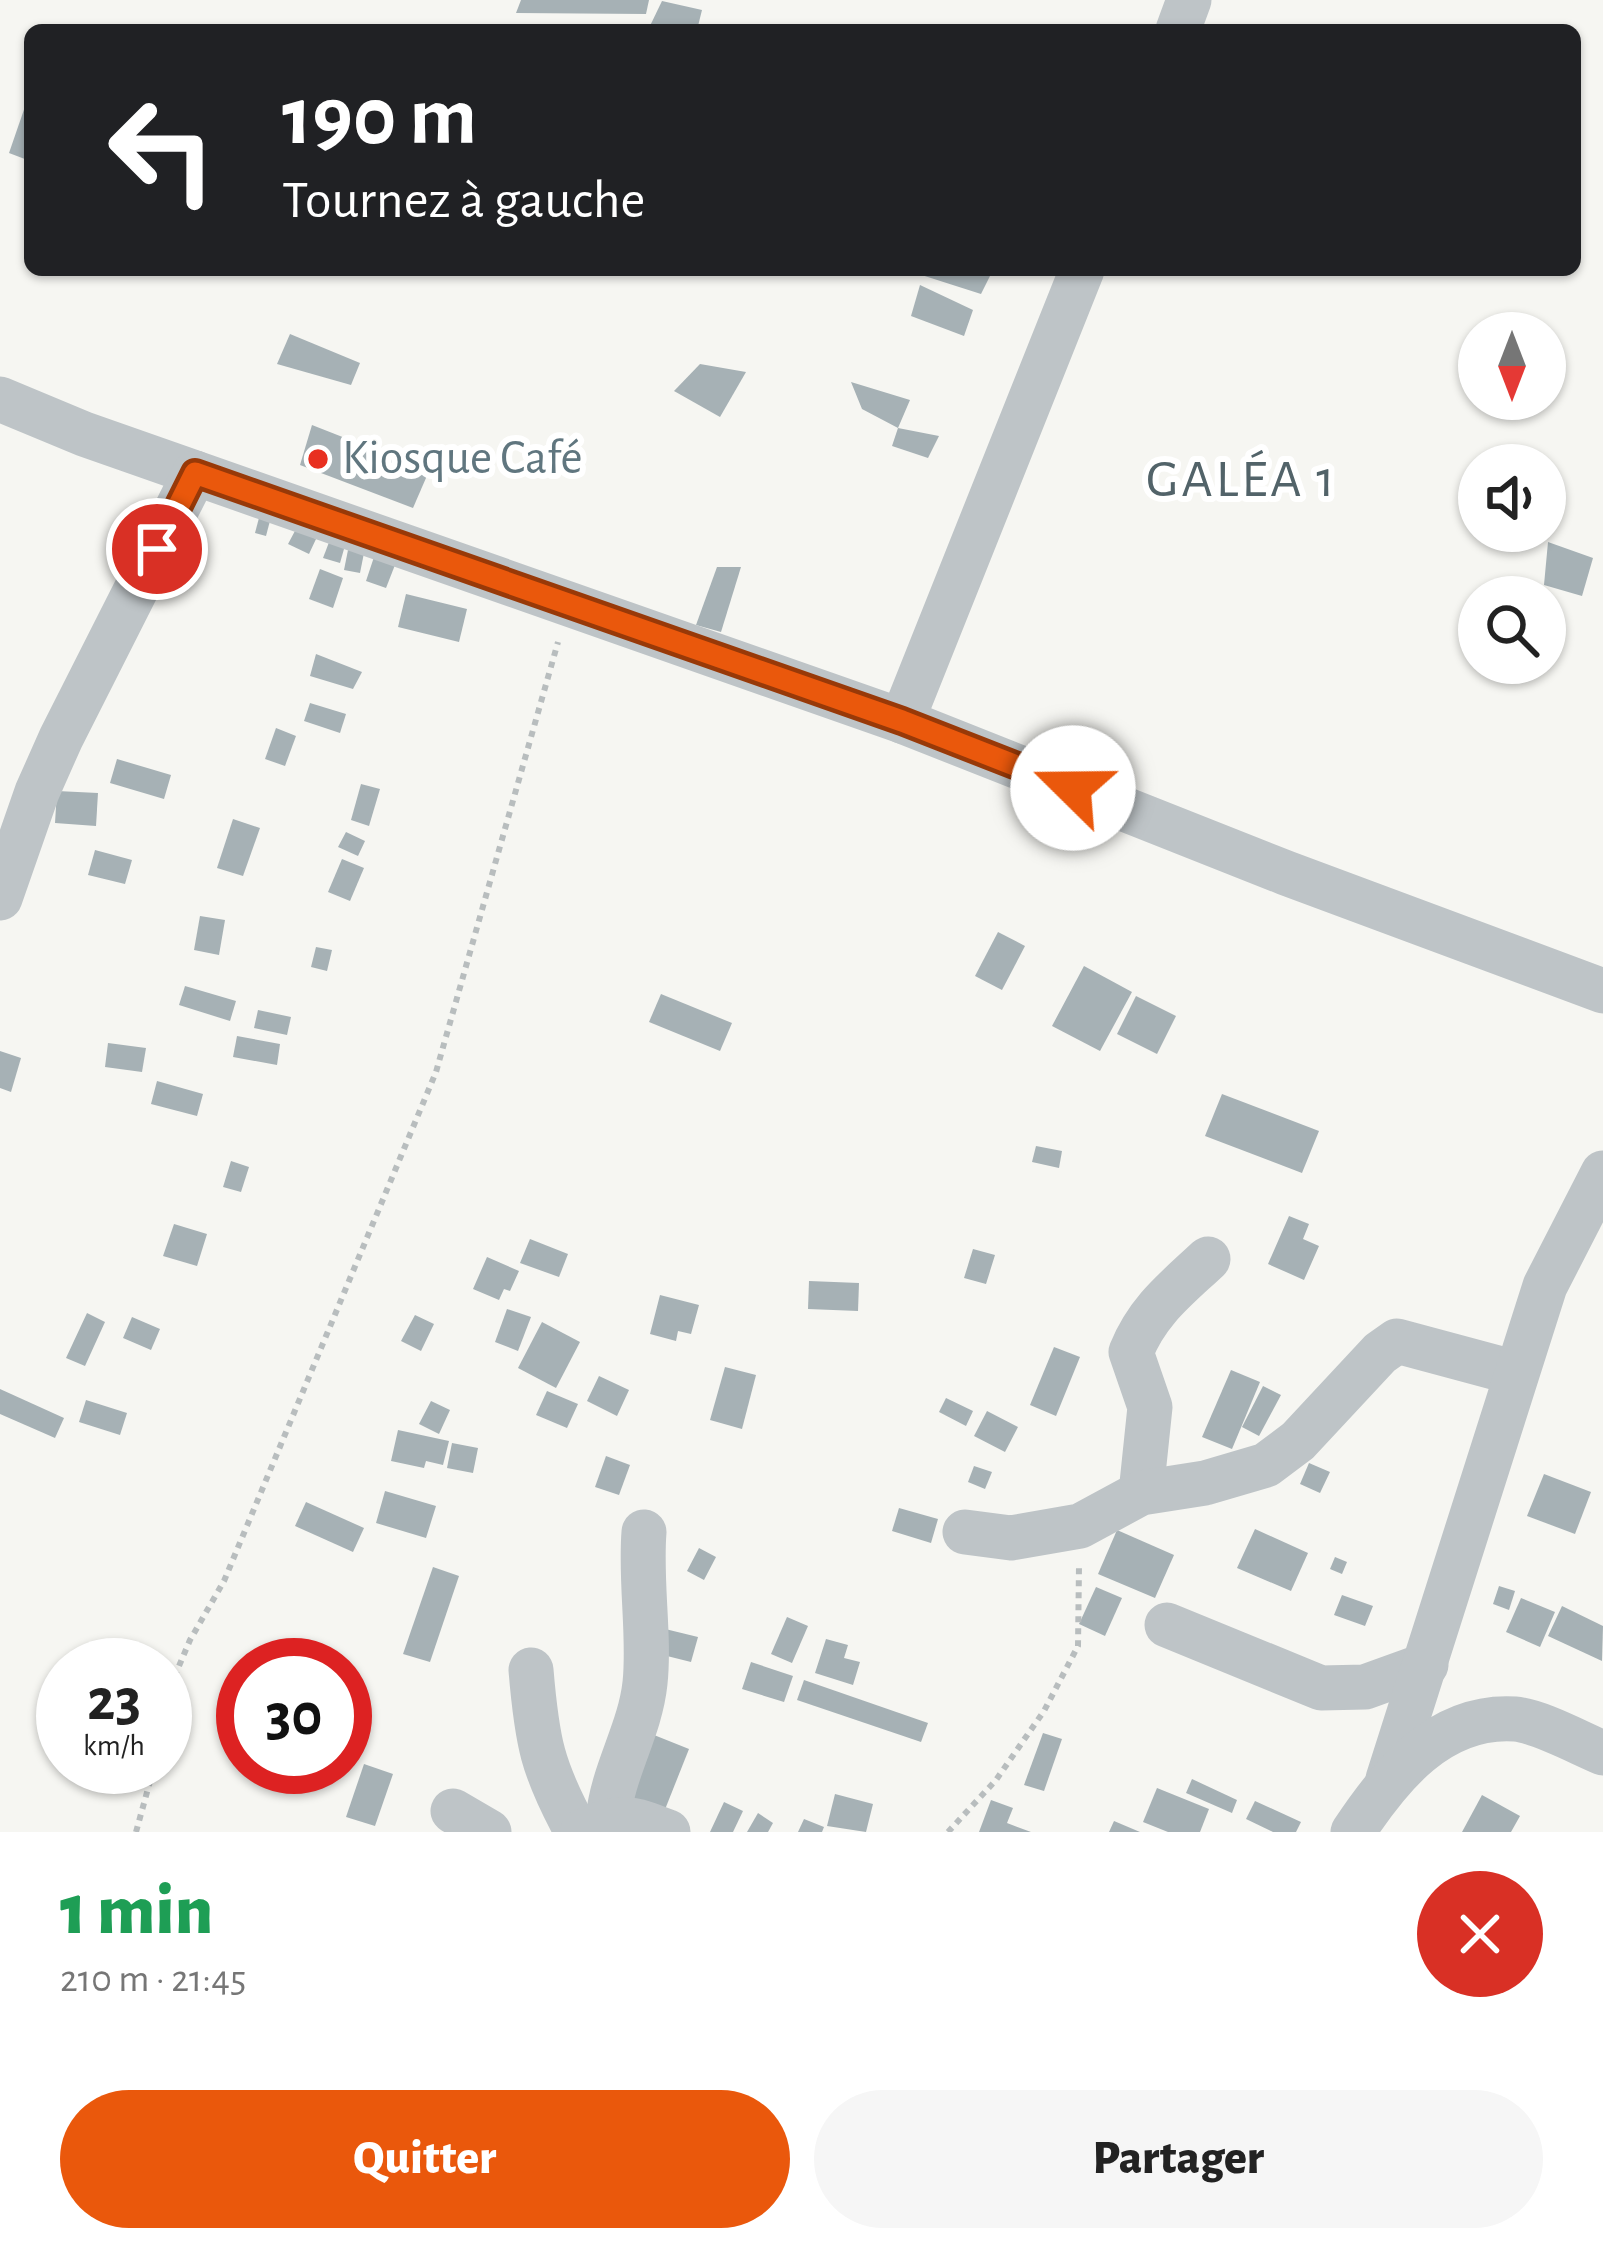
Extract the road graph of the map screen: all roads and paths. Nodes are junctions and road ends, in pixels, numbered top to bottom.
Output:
1 (1080, 276) edge
2 (0, 399) edge
3 (195, 473) junction
4 (569, 604) junction
5 (902, 721) junction
6 (0, 898) edge
7 (1603, 992) edge
8 (1603, 1173) edge
9 (1208, 1258) dead end
10 (1516, 1373) junction
11 (1141, 1492) junction
12 (1080, 1526) junction
13 (644, 1532) dead end
14 (965, 1532) dead end
15 (1167, 1625) dead end
16 (191, 1638) edge
17 (1426, 1664) junction
18 (531, 1670) dead end
19 (1603, 1753) edge
20 (1388, 1779) junction
21 (147, 1794) edge
22 (588, 1828) edge
23 (136, 1832) edge
24 (668, 1832) edge
25 (948, 1832) edge
26 (1353, 1832) edge

1 - 5 street
2 - 3 street
3 - 4 street
3 - 6 street
4 - 5 street
4 - 16 path
5 - 7 street
8 - 10 street
9 - 11 street
10 - 11 street
10 - 17 street
11 - 12 street
12 - 14 street
12 - 25 path
13 - 22 street
15 - 17 street
17 - 20 street
18 - 22 street
19 - 20 street
20 - 26 street
21 - 23 path
22 - 24 street

